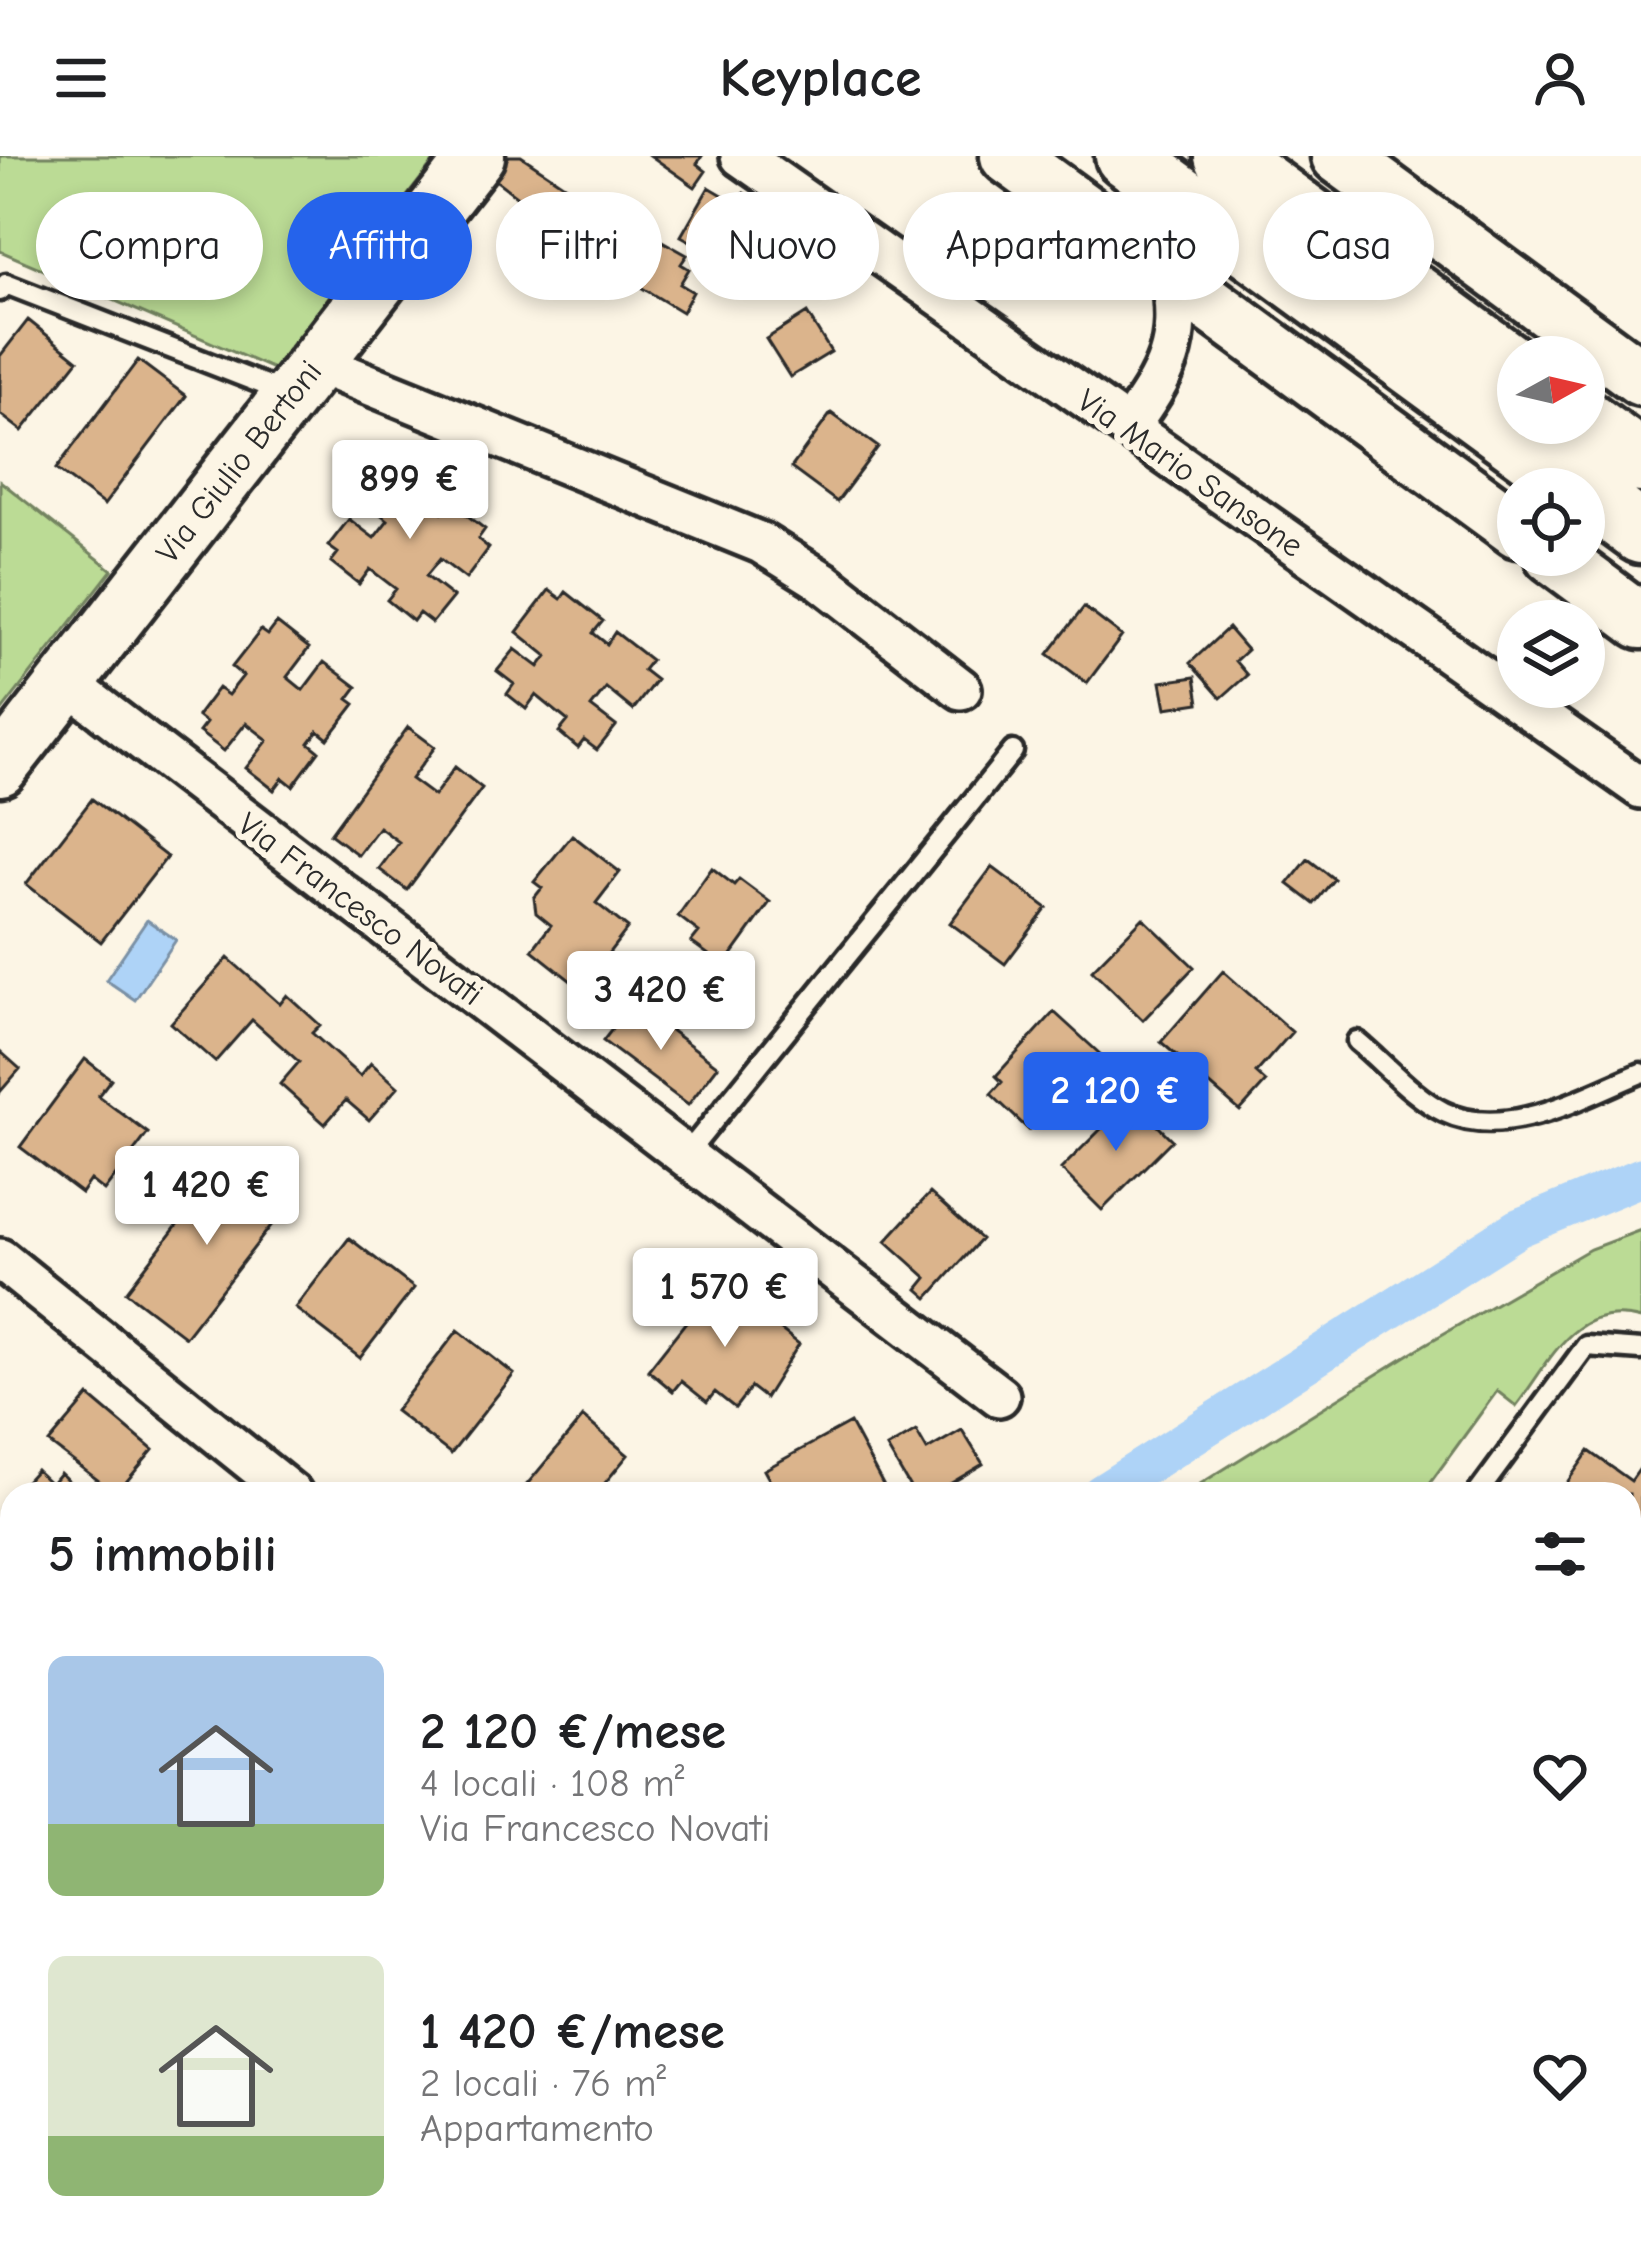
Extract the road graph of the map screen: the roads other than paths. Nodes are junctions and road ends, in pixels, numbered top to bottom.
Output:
1 (477, 156) edge
2 (741, 156) edge
3 (1008, 156) edge
4 (1126, 156) edge
5 (1225, 156) edge
6 (1340, 156) edge
7 (1057, 192) edge
8 (0, 291) edge
9 (1175, 300) edge
10 (1204, 300) edge
11 (1497, 356) edge
12 (302, 378) junction
13 (1641, 378) edge
14 (1128, 428) junction
15 (1605, 435) edge
16 (1641, 462) edge
17 (1552, 468) edge
18 (1605, 507) edge
19 (1497, 515) edge
20 (1641, 533) edge
21 (1580, 576) edge
22 (1641, 621) edge
23 (66, 682) junction
24 (962, 689) dead end
25 (1013, 751) dead end
26 (4, 756) edge
27 (1641, 788) edge
28 (1358, 1041) dead end
29 (1641, 1073) edge
30 (685, 1156) junction
31 (0, 1259) edge
32 (1641, 1350) edge
33 (999, 1396) dead end
34 (277, 1482) edge
35 (1486, 1482) edge

1 - 12 street, Via Giulio Bertoni
2 - 14 street, Via Mario Sansone
3 - 7 street
4 - 17 main road
5 - 11 main road
6 - 13 street
8 - 12 lane
9 - 14 street
10 - 19 street
12 - 23 street, Via Giulio Bertoni
12 - 24 street
14 - 27 street, Via Mario Sansone
15 - 16 main road
18 - 20 main road
21 - 22 street
23 - 26 street, Via Giulio Bertoni
23 - 30 street, Via Francesco Novati
25 - 30 lane
28 - 29 lane
30 - 33 street, Via Francesco Novati
31 - 34 street
32 - 35 lane

